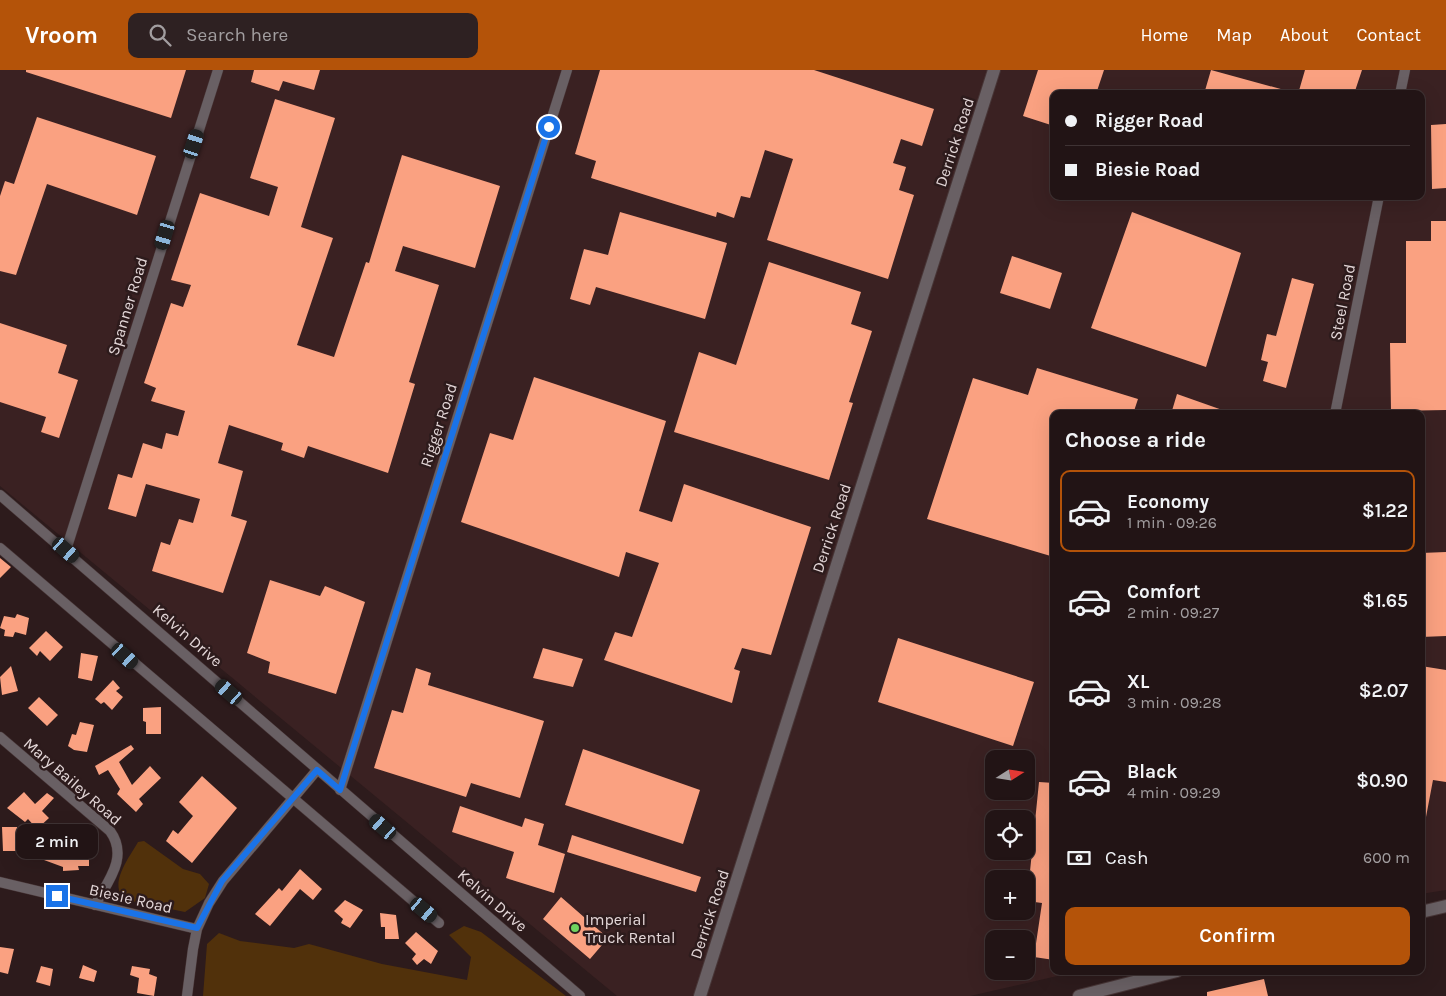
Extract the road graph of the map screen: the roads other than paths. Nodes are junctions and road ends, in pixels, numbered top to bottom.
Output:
1 (218, 70) edge
2 (567, 70) edge
3 (994, 70) edge
4 (1405, 70) edge
5 (1401, 90) edge
6 (1378, 200) edge
7 (1337, 410) edge
8 (0, 495) edge
9 (0, 548) edge
10 (66, 550) junction
11 (0, 738) edge
12 (317, 770) junction
13 (340, 790) junction
14 (292, 799) junction
15 (0, 882) edge
16 (95, 905) junction
17 (1446, 906) edge
18 (1425, 911) edge
19 (439, 923) dead end
20 (197, 928) junction
21 (1161, 975) edge
22 (187, 996) edge
23 (580, 996) edge
24 (700, 996) edge
25 (1079, 996) edge

1 - 10 street, Spanner Road
2 - 13 street, Rigger Road
3 - 24 street, Derrick Road
4 - 5 street
6 - 7 street, Steel Road
8 - 10 street, Kelvin Drive
9 - 14 street
10 - 12 street, Kelvin Drive
11 - 16 street, Mary Bailey Road
12 - 13 street, Kelvin Drive
12 - 14 street
13 - 23 street, Kelvin Drive
14 - 19 street
14 - 20 street
15 - 16 street, Biesie Road
16 - 20 street, Biesie Road
17 - 18 street
20 - 22 street
21 - 25 street

